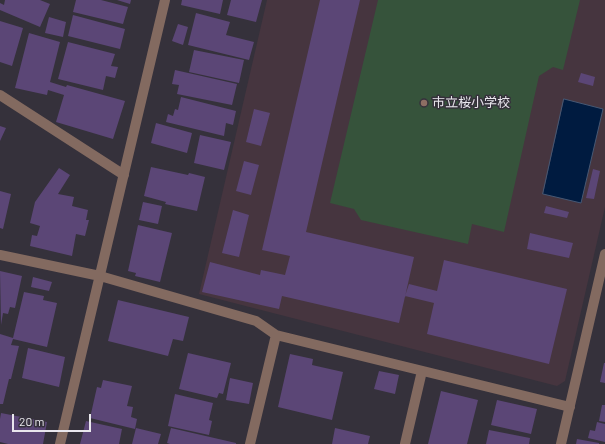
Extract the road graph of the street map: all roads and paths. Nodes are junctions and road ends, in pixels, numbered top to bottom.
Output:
1 (165, 0) edge
2 (0, 95) edge
3 (124, 174) junction
4 (605, 254) edge
5 (0, 255) edge
6 (100, 276) junction
7 (276, 335) junction
8 (422, 371) junction
9 (570, 407) junction
10 (60, 444) edge
11 (250, 444) edge
12 (405, 444) edge
13 (561, 444) edge

1 - 3 street
2 - 3 street
3 - 6 street
4 - 9 street
5 - 6 street
6 - 7 street
6 - 10 street
7 - 8 street
7 - 11 street
8 - 9 street
8 - 12 street
9 - 13 street

